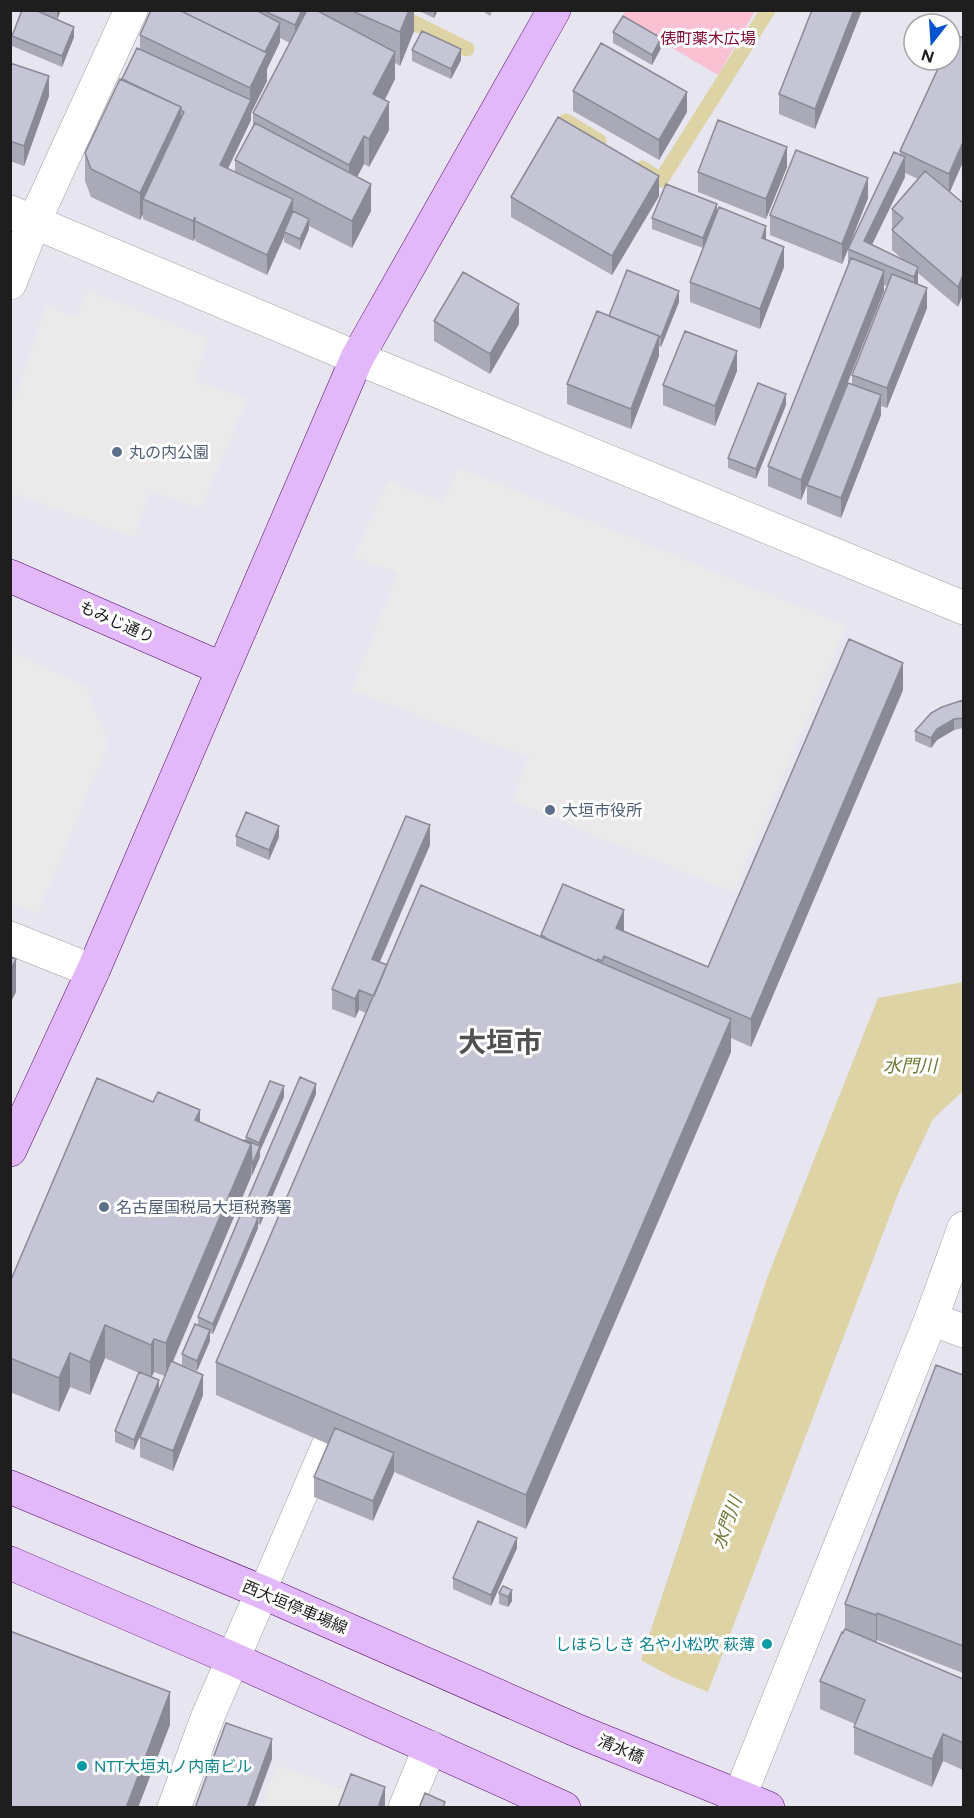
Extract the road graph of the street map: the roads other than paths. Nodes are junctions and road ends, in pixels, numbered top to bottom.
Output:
1 (132, 10) edge
2 (554, 10) edge
3 (22, 217) edge
4 (10, 283) edge
5 (357, 358) junction
6 (10, 576) edge
7 (963, 608) edge
8 (223, 669) junction
9 (10, 938) edge
10 (93, 971) junction
11 (10, 1150) edge
12 (963, 1228) edge
13 (931, 1319) junction
14 (963, 1331) edge
15 (326, 1443) edge
16 (10, 1487) edge
17 (10, 1563) edge
18 (262, 1592) junction
19 (233, 1659) junction
20 (578, 1731) joint
21 (430, 1747) junction
22 (748, 1804) edge
23 (559, 1806) edge
24 (174, 1808) edge
25 (405, 1808) edge

1 - 3 street
2 - 5 street
3 - 4 street
3 - 5 street
5 - 7 street
5 - 8 street
6 - 8 street, もみじ通り
8 - 10 street
9 - 10 street
10 - 11 street
12 - 13 street
13 - 14 street
13 - 22 street
15 - 18 lane
16 - 18 street, 西大垣停車場線
17 - 19 street
18 - 19 street
18 - 20 street, 西大垣停車場線
19 - 21 street
19 - 24 street
20 - 22 street, 清水橋
21 - 23 street
21 - 25 street

